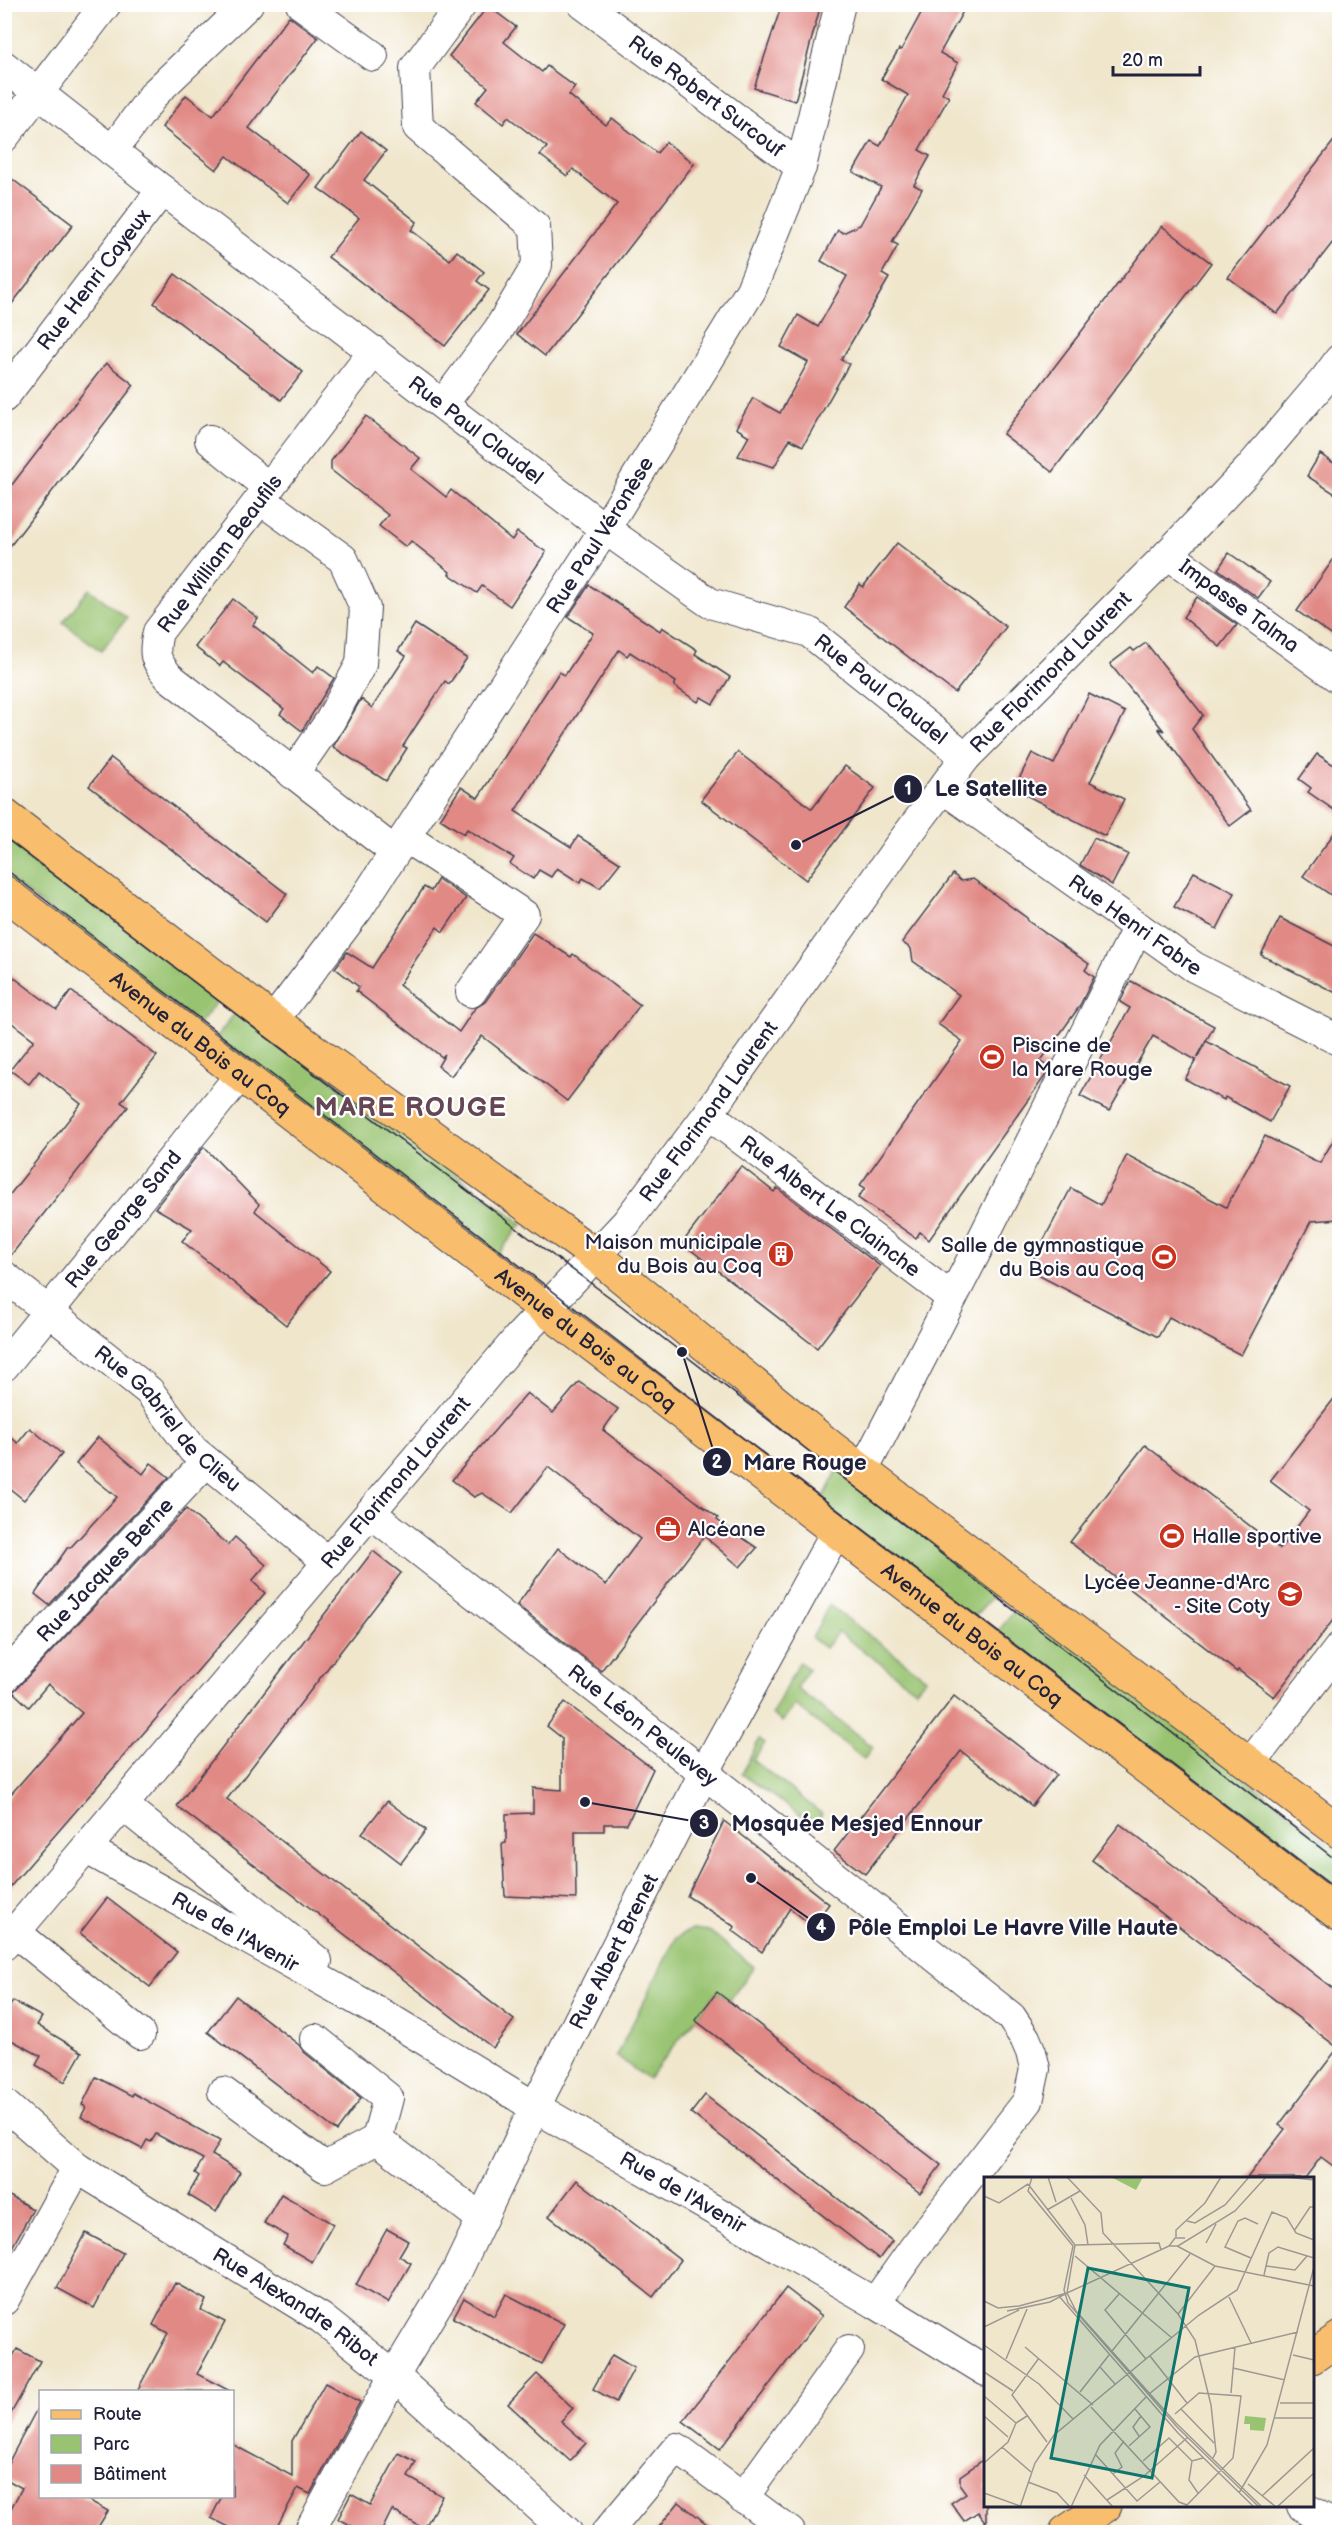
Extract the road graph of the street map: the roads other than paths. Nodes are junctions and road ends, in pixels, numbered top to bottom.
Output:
1 (106, 4) edge
2 (248, 4) edge
3 (301, 4) edge
4 (462, 4) edge
5 (583, 4) edge
6 (840, 4) edge
7 (373, 57) dead end
8 (4, 66) edge
9 (39, 92) junction
10 (4, 137) edge
11 (112, 151) junction
12 (801, 167) junction
13 (162, 190) junction
14 (374, 351) junction
15 (1340, 358) edge
16 (4, 397) edge
17 (443, 404) junction
18 (210, 440) dead end
19 (264, 493) junction
20 (605, 529) junction
21 (1168, 554) junction
22 (1340, 679) edge
23 (966, 757) junction
24 (293, 774) junction
25 (943, 788) junction
26 (4, 816) edge
27 (400, 844) junction
28 (4, 892) edge
29 (1138, 927) junction
30 (471, 992) dead end
31 (273, 1021) junction
32 (1340, 1041) edge
33 (241, 1074) junction
34 (708, 1114) junction
35 (595, 1255) junction
36 (4, 1276) edge
37 (952, 1298) junction
38 (546, 1309) junction
39 (49, 1312) junction
40 (4, 1366) edge
41 (206, 1462) junction
42 (863, 1471) junction
43 (371, 1513) junction
44 (837, 1530) junction
45 (329, 1563) junction
46 (1340, 1647) edge
47 (4, 1678) edge
48 (1250, 1764) junction
49 (704, 1773) junction
50 (124, 1806) junction
51 (1340, 1832) edge
52 (87, 1849) junction
53 (1340, 1915) edge
54 (10, 1939) edge
55 (382, 2014) junction
56 (140, 2034) dead end
57 (315, 2039) dead end
58 (223, 2092) dead end
59 (4, 2104) edge
60 (535, 2107) junction
61 (377, 2139) junction
62 (77, 2168) junction
63 (482, 2219) junction
64 (4, 2300) edge
65 (875, 2303) junction
66 (1340, 2338) edge
67 (849, 2350) dead end
68 (1314, 2356) edge
69 (984, 2370) edge
70 (394, 2376) junction
71 (743, 2498) junction
72 (1102, 2507) edge
73 (1305, 2507) edge
74 (1340, 2528) edge
75 (309, 2532) edge
76 (567, 2532) edge
77 (607, 2532) edge
78 (790, 2532) edge
79 (1066, 2532) edge

1 - 9 street
2 - 11 street
3 - 7 street
4 - 17 street
5 - 12 street, Rue Robert Surcouf
6 - 12 street, Rue Paul Véronèse
8 - 9 street, Rue Paul Claudel
9 - 10 street
9 - 11 street, Rue Paul Claudel
11 - 13 street, Rue Paul Claudel
12 - 20 street, Rue Paul Véronèse
13 - 14 street, Rue Paul Claudel
13 - 16 street, Rue Henri Cayeux
14 - 17 street, Rue Paul Claudel
14 - 19 street, Rue William Beaufils
15 - 21 street, Rue Florimond Laurent
17 - 20 street, Rue Paul Claudel
18 - 19 street
19 - 24 street
19 - 24 street, Rue William Beaufils
20 - 23 street, Rue Paul Claudel
20 - 27 street, Rue Paul Véronèse
21 - 22 street, Impasse Talma
21 - 23 street, Rue Florimond Laurent
23 - 25 street, Rue Florimond Laurent
24 - 27 street, Rue William Beaufils
25 - 29 street, Rue Henri Fabre
25 - 34 street, Rue Florimond Laurent
26 - 31 main road
27 - 30 street, Rue William Beaufils
27 - 31 street, Rue Paul Véronèse
28 - 33 main road, Avenue du Bois au Coq
29 - 32 street, Rue Henri Fabre
29 - 37 street
31 - 35 main road
33 - 38 main road, Avenue du Bois au Coq
33 - 39 street, Rue George Sand
34 - 35 street, Rue Florimond Laurent
34 - 37 street, Rue Albert Le Clainche
35 - 38 street, Rue Florimond Laurent
35 - 42 main road
36 - 39 street, Rue Gabriel de Clieu
37 - 42 street
38 - 43 street, Rue Florimond Laurent
38 - 44 main road, Avenue du Bois au Coq
39 - 40 street, Rue George Sand
39 - 41 street, Rue Gabriel de Clieu
41 - 45 street, Rue Gabriel de Clieu
41 - 47 street, Rue Jacques Berne
42 - 48 main road
43 - 45 street, Rue Florimond Laurent
43 - 49 street, Rue Léon Peulevey
44 - 49 street, Rue Albert Brenet
44 - 53 main road, Avenue du Bois au Coq
45 - 50 street, Rue Florimond Laurent
46 - 48 street
48 - 51 main road
49 - 60 street, Rue Albert Brenet
49 - 65 street, Rue Léon Peulevey
50 - 52 street, Rue Florimond Laurent
50 - 55 street, Rue de l'Avenir
52 - 54 street, Rue Florimond Laurent
52 - 55 street, Rue de l'Avenir
54 - 56 street
55 - 60 street, Rue de l'Avenir
57 - 61 street
58 - 61 street
59 - 62 street, Rue Alexandre Ribot
60 - 63 street, Rue Albert Brenet
60 - 65 street, Rue de l'Avenir
61 - 63 street
62 - 64 street
62 - 70 street, Rue Alexandre Ribot
63 - 70 street, Rue Albert Brenet
65 - 69 street, Rue de l'Avenir
66 - 68 main road
67 - 71 street
70 - 75 street, Rue Albert Brenet
70 - 76 street, Rue Alexandre Ribot
71 - 77 street
71 - 78 street
72 - 79 main road
73 - 74 street

